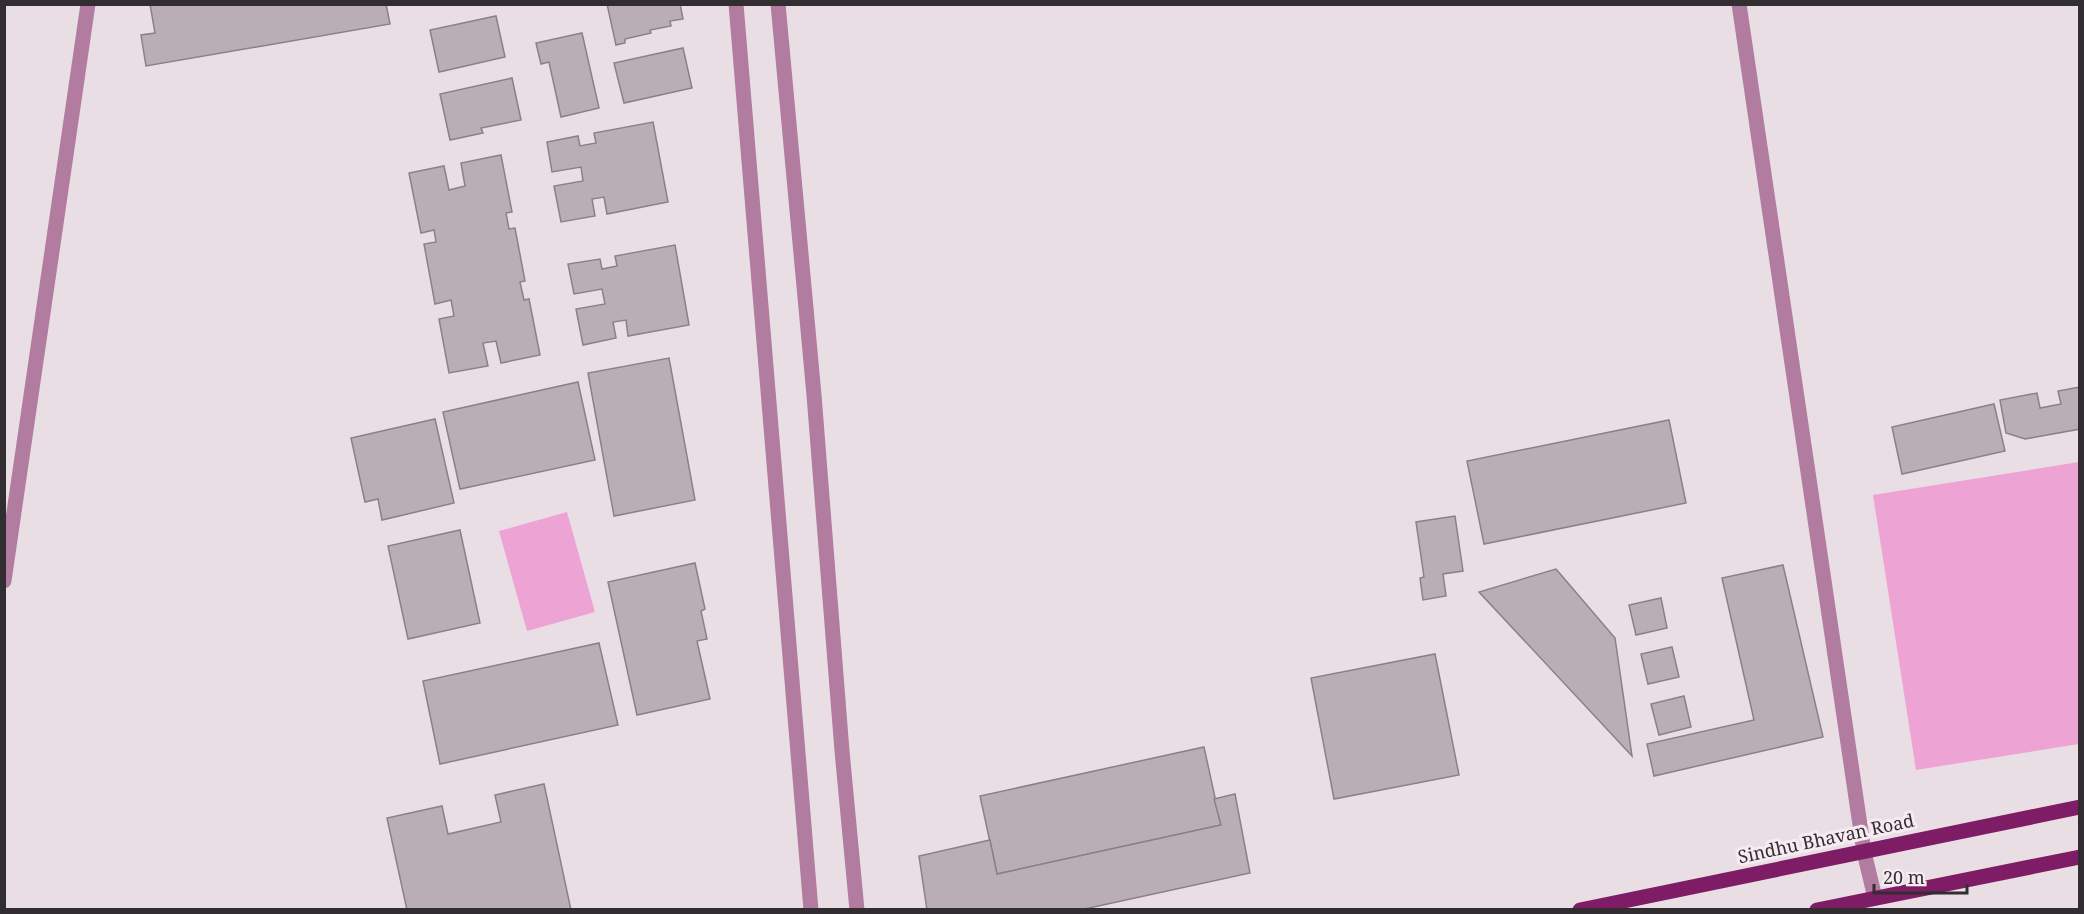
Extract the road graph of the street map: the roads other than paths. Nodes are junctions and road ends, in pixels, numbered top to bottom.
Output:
1 (88, 4) edge
2 (736, 4) edge
3 (778, 4) edge
4 (1739, 4) edge
5 (4, 581) edge
6 (2079, 807) edge
7 (1863, 852) junction
8 (2079, 857) edge
9 (1875, 898) junction
10 (811, 909) edge
11 (857, 909) edge
12 (1580, 909) edge
13 (1816, 909) edge

1 - 5 street
2 - 10 street
3 - 11 street
4 - 7 street
6 - 7 main road, Sindhu Bhavan Road
7 - 9 street
7 - 12 main road, Sindhu Bhavan Road
8 - 9 main road
9 - 13 main road

